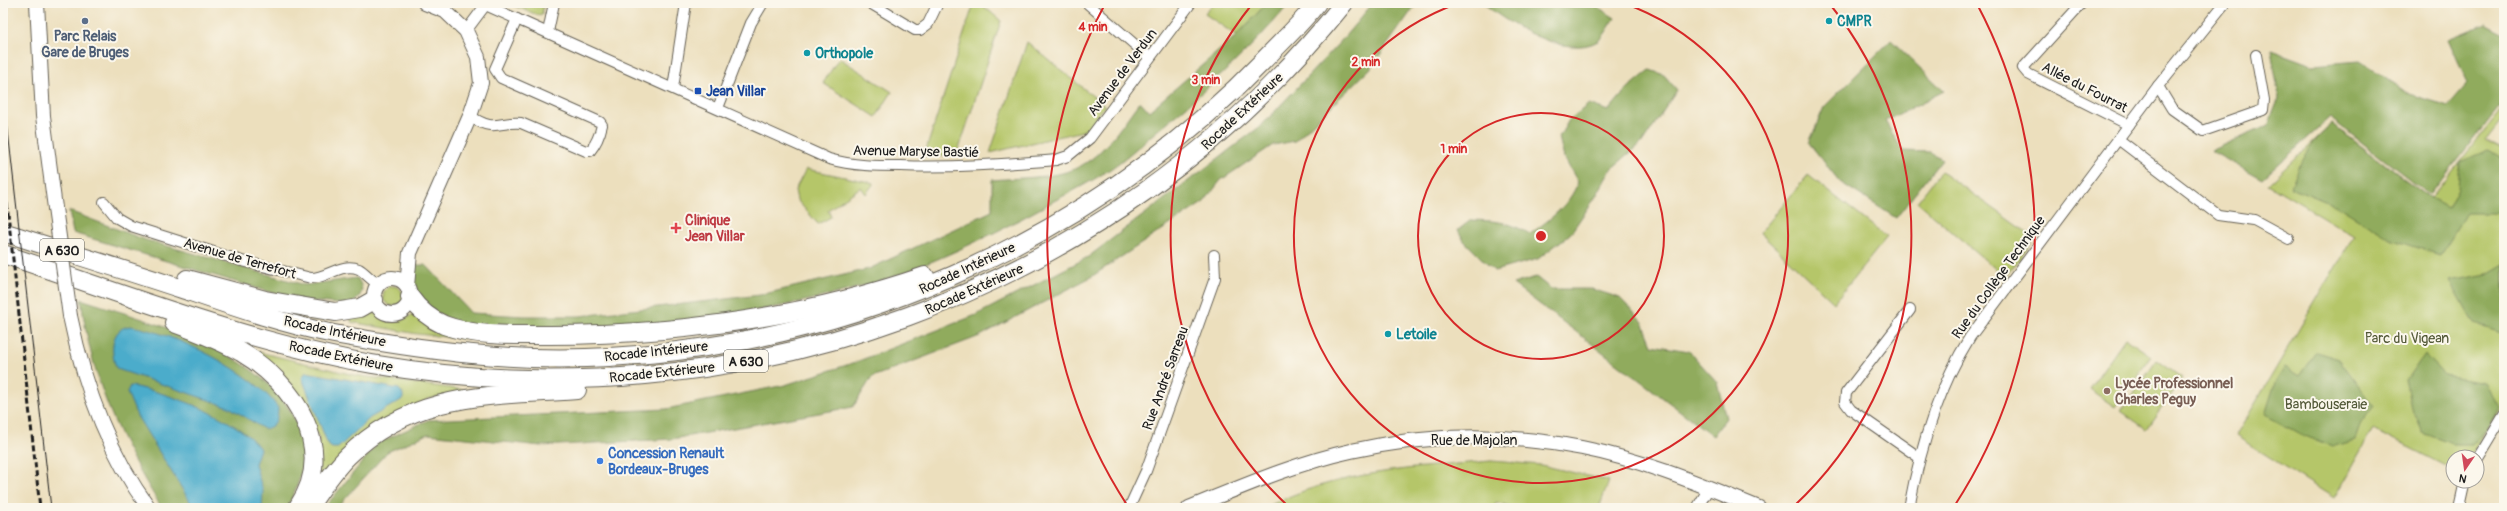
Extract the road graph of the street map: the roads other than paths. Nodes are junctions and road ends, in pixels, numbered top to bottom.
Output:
1 (37, 3) edge
2 (425, 3) edge
3 (554, 3) edge
4 (686, 3) edge
5 (763, 3) edge
6 (870, 3) edge
7 (938, 3) edge
8 (1088, 3) edge
9 (1191, 3) edge
10 (1317, 3) edge
11 (1344, 3) edge
12 (2082, 3) edge
13 (2225, 3) edge
14 (484, 4) edge
15 (518, 19) junction
16 (466, 31) junction
17 (548, 32) junction
18 (2256, 55) dead end
19 (1149, 58) junction
20 (2158, 86) junction
21 (674, 88) junction
22 (718, 108) junction
23 (470, 116) junction
24 (2129, 125) junction
25 (1090, 138) joint
26 (2118, 139) junction
27 (104, 202) dead end
28 (3, 232) edge
29 (2289, 240) dead end
30 (1019, 244) junction
31 (410, 253) junction
32 (3, 254) edge
33 (1214, 255) dead end
34 (121, 269) junction
35 (49, 270) junction
36 (381, 287) junction
37 (409, 292) junction
38 (1910, 310) dead end
39 (695, 370) junction
40 (2504, 415) edge
41 (2484, 449) edge
42 (1920, 458) junction
43 (1709, 488) junction
44 (2463, 489) edge
45 (149, 508) edge
46 (297, 508) edge
47 (308, 508) edge
48 (1129, 508) edge
49 (1189, 508) edge
50 (1697, 508) edge
51 (1759, 508) edge
52 (1909, 508) edge
53 (2459, 508) edge

1 - 45 main road, bridge
2 - 16 main road
3 - 17 street
4 - 21 street
5 - 22 street
6 - 7 street
8 - 19 street
9 - 19 street, Avenue de Verdun
10 - 30 highway, Rocade Intérieure / A 630
11 - 39 highway, Rocade Extérieure / A 630
12 - 24 street, Allée du Fourrat
13 - 20 street, Rue du Collège Technique
14 - 15 street, Avenue Maryse Bastié
14 - 16 street
15 - 17 street, Avenue Maryse Bastié
15 - 23 street
16 - 23 main road
17 - 21 street, Avenue Maryse Bastié
18 - 20 street
19 - 25 street, Avenue de Verdun
20 - 24 street, Rue du Collège Technique
21 - 22 street, Avenue Maryse Bastié
22 - 25 street, Avenue Maryse Bastié
23 - 31 main road
24 - 26 street, Rue du Collège Technique
26 - 29 street
26 - 42 street, Rue du Collège Technique
27 - 36 street, Avenue de Terrefort
28 - 34 highway, Rocade Intérieure / A 630
30 - 34 highway, Rocade Intérieure / A 630
30 - 37 highway
31 - 36 main road
31 - 37 main road
32 - 35 highway, Rocade Extérieure / A 630
33 - 48 street, Rue André Sarreau
34 - 36 highway
35 - 39 highway, Rocade Extérieure / A 630
35 - 46 highway
36 - 37 main road
36 - 37 main road
38 - 42 street
39 - 47 highway
40 - 41 street
42 - 52 street, Rue du Collège Technique
43 - 49 main road, Rue de Majolan
43 - 50 street
43 - 51 main road, Rue de Majolan
44 - 53 street

